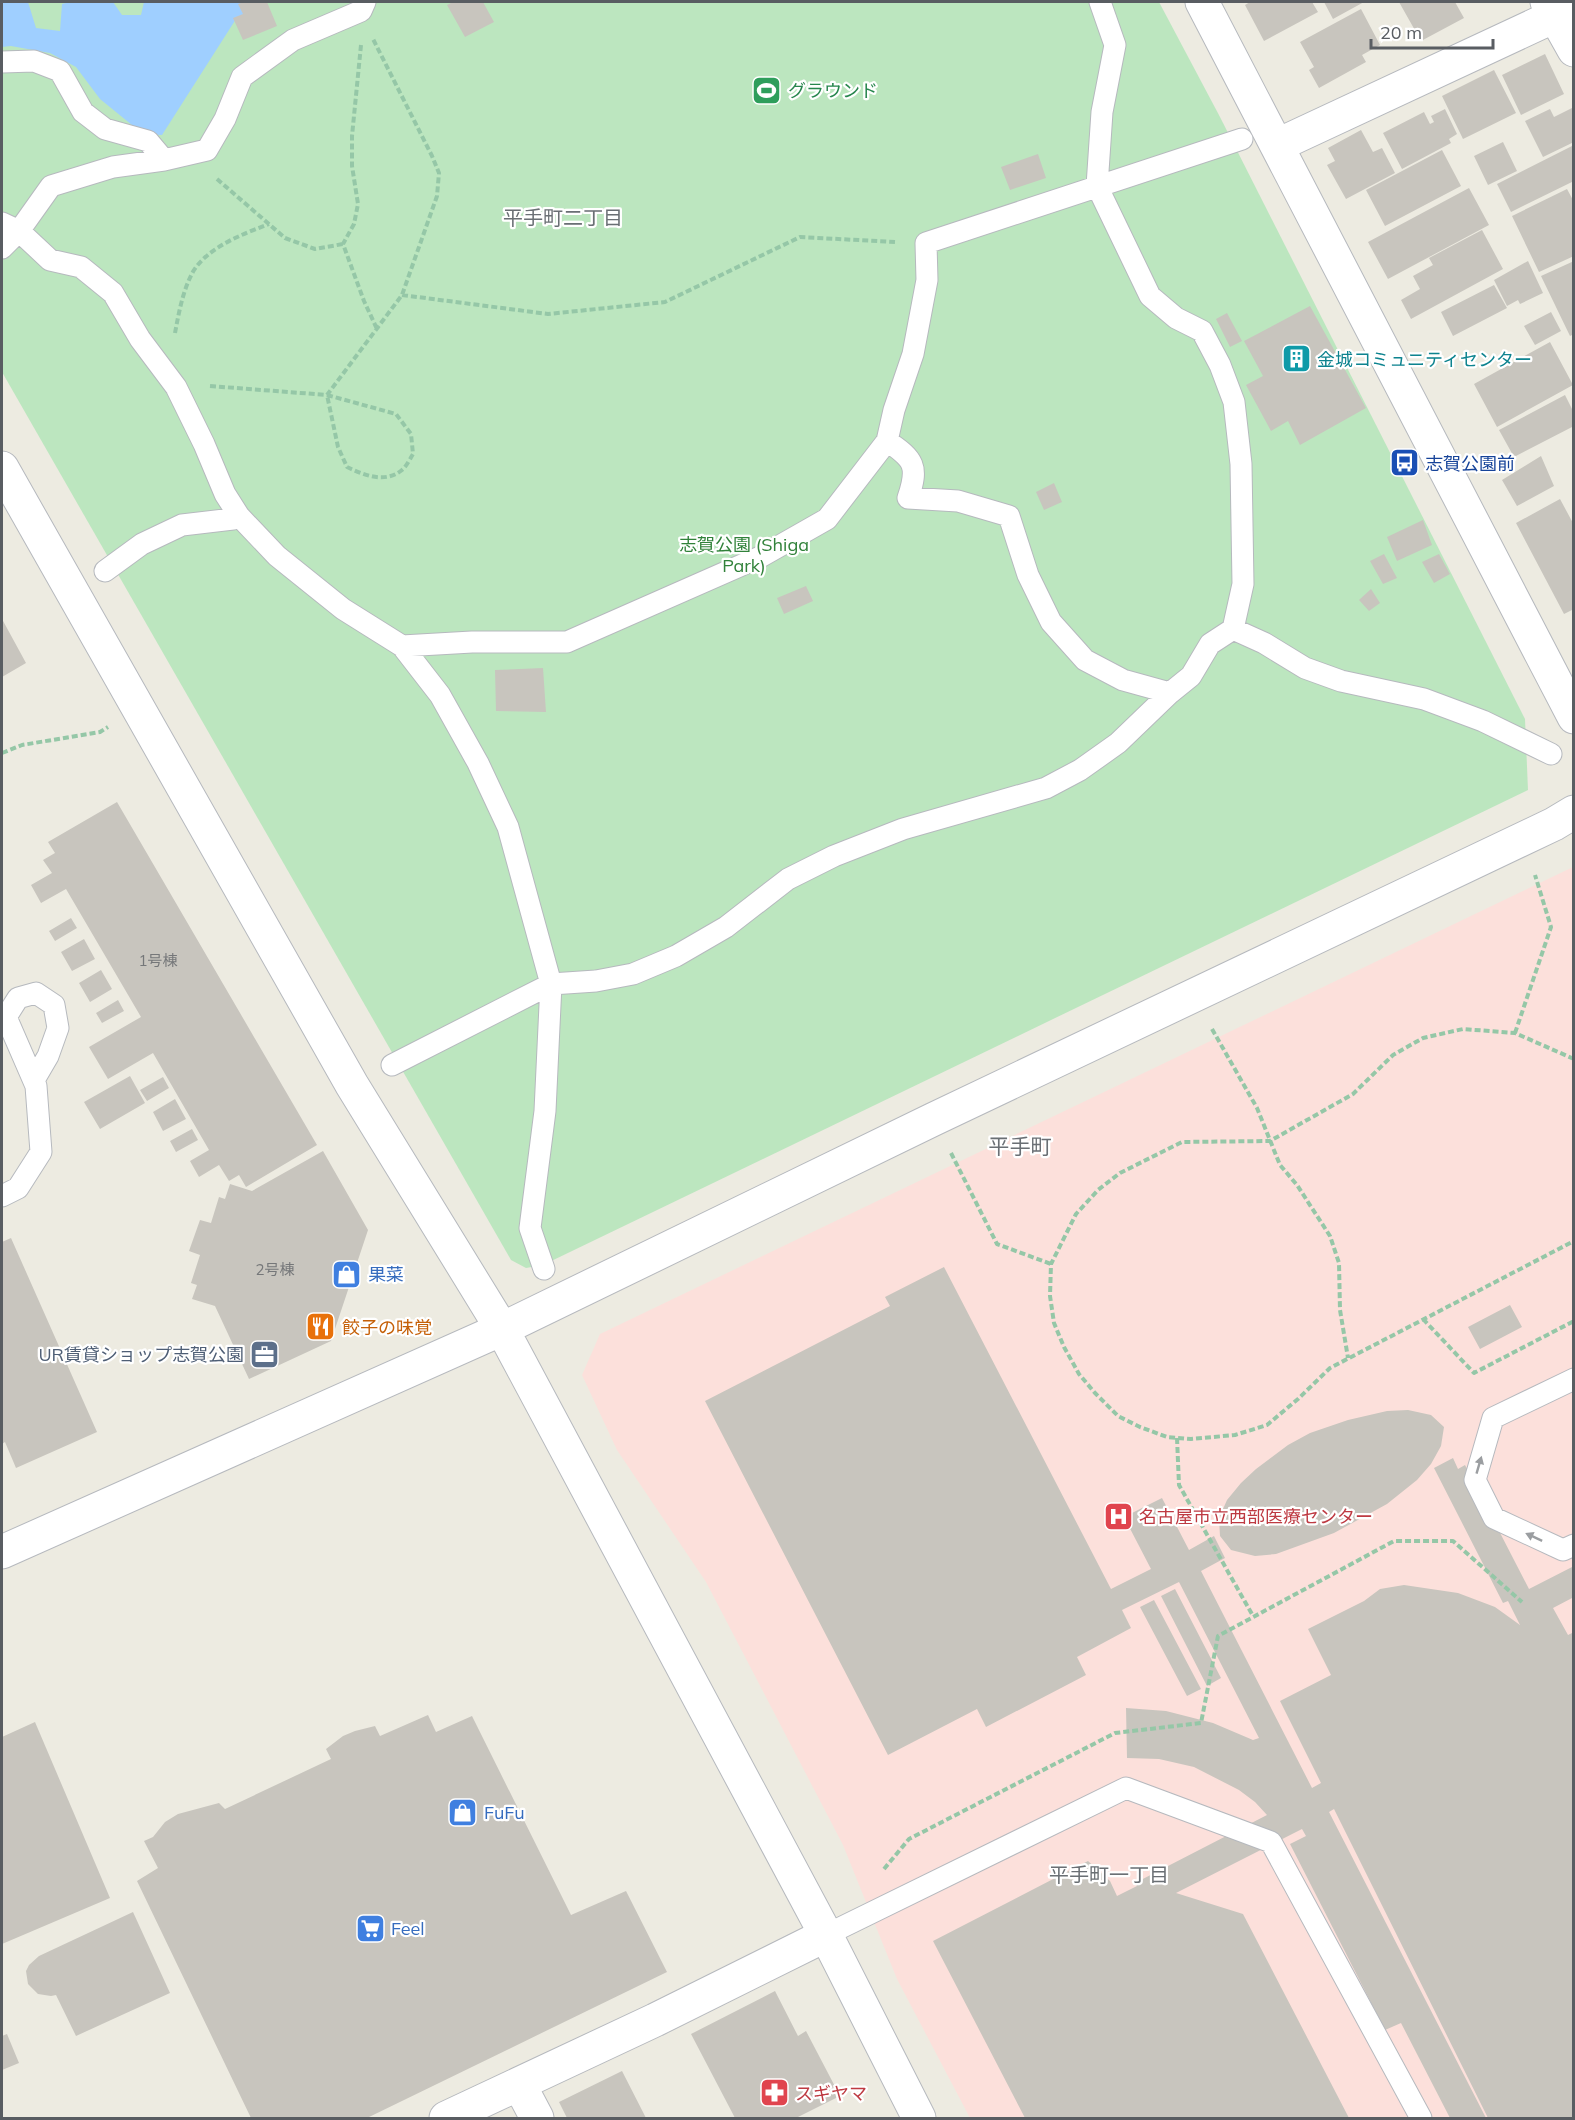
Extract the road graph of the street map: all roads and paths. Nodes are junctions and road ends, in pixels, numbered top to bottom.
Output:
1 (365, 2) edge
2 (1100, 2) edge
3 (1202, 2) edge
4 (1559, 8) edge
5 (1574, 50) edge
6 (2, 62) edge
7 (1242, 139) dead end
8 (1278, 145) junction
9 (207, 150) junction
10 (164, 160) junction
11 (1097, 186) junction
12 (269, 224) junction
13 (10, 227) edge
14 (926, 243) junction
15 (343, 244) junction
16 (2, 248) edge
17 (402, 295) junction
18 (377, 330) junction
19 (163, 369) junction
20 (327, 395) junction
21 (181, 398) junction
22 (886, 441) junction
23 (2, 468) edge
24 (239, 516) junction
25 (105, 571) dead end
26 (1233, 629) junction
27 (402, 646) junction
28 (1170, 693) junction
29 (1574, 717) edge
30 (111, 725) dead end
31 (2, 753) edge
32 (1551, 754) dead end
33 (1574, 812) edge
34 (1535, 875) dead end
35 (551, 984) junction
36 (4, 1016) edge
37 (1212, 1029) dead end
38 (1515, 1033) junction
39 (1574, 1059) edge
40 (392, 1065) dead end
41 (34, 1080) junction
42 (1270, 1141) junction
43 (951, 1153) dead end
44 (2, 1196) edge
45 (1574, 1241) edge
46 (1051, 1264) junction
47 (543, 1269) dead end
48 (1422, 1319) junction
49 (1574, 1321) edge
50 (502, 1329) junction
51 (1348, 1358) junction
52 (1574, 1379) edge
53 (1177, 1438) junction
54 (1574, 1545) edge
55 (2, 1552) edge
56 (1522, 1602) dead end
57 (1253, 1616) junction
58 (883, 1870) dead end
59 (826, 1935) junction
60 (519, 2084) junction
61 (446, 2118) edge
62 (537, 2118) edge
63 (919, 2118) edge
64 (1421, 2118) edge

1 - 9 lane
2 - 11 lane
3 - 8 street
4 - 5 street
4 - 8 street
6 - 10 lane
7 - 11 lane
8 - 29 street
9 - 10 lane
9 - 12 path
10 - 13 lane
11 - 14 lane
11 - 26 lane
12 - 15 path
12 - 19 path
13 - 16 lane
13 - 19 lane
14 - 17 path
14 - 22 lane
15 - 17 path
15 - 18 path
17 - 18 path
18 - 20 path
19 - 21 lane
20 - 20 path
20 - 21 path
21 - 24 lane
22 - 27 lane
22 - 28 lane
23 - 50 street
24 - 25 lane
24 - 27 lane
26 - 28 lane
26 - 32 lane
27 - 35 lane
28 - 35 lane
30 - 31 path
33 - 50 street
34 - 38 path
35 - 40 lane
35 - 47 lane
36 - 41 lane
36 - 41 lane
37 - 42 path
38 - 39 path
38 - 42 path
41 - 44 lane
42 - 46 path
42 - 51 path
43 - 46 path
45 - 48 path
46 - 53 path
48 - 49 path
48 - 51 path
50 - 55 street
50 - 59 street
51 - 53 path
54 -> 52 lane
53 - 57 path
56 - 57 path
57 - 58 path
59 - 60 street
59 - 63 street
59 - 64 lane
60 - 61 street
60 - 62 street

